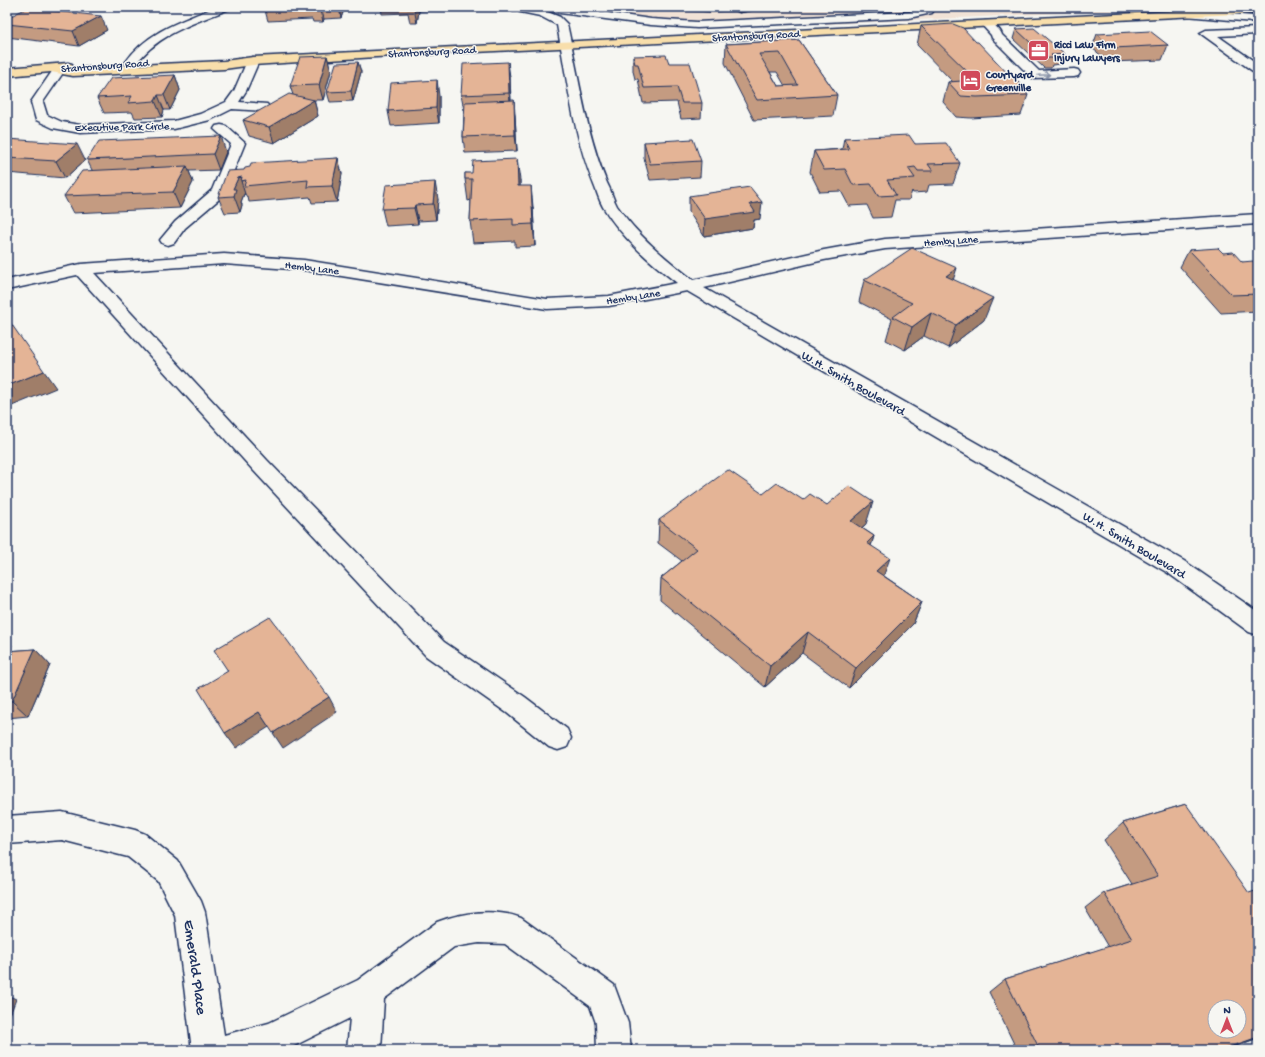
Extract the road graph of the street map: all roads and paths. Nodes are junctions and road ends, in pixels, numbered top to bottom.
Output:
1 (225, 7) edge
2 (510, 7) edge
3 (542, 7) edge
4 (931, 7) edge
5 (1258, 10) edge
6 (1190, 14) junction
7 (610, 17) junction
8 (1258, 20) edge
9 (562, 24) junction
10 (986, 24) junction
11 (1258, 31) edge
12 (997, 34) junction
13 (1012, 34) dead end
14 (567, 44) junction
15 (1252, 52) dead end
16 (1234, 53) junction
17 (253, 61) junction
18 (131, 62) junction
19 (1065, 64) edge
20 (1258, 69) edge
21 (56, 70) junction
22 (7, 72) edge
23 (230, 104) junction
24 (263, 107) edge
25 (221, 129) dead end
26 (1258, 219) edge
27 (168, 240) junction
28 (168, 262) junction
29 (147, 264) junction
30 (81, 269) junction
31 (7, 285) edge
32 (690, 286) junction
33 (1258, 625) edge
34 (558, 738) dead end
35 (7, 830) edge
36 (369, 992) junction
37 (208, 1050) edge
38 (229, 1050) edge
39 (364, 1050) edge
40 (614, 1050) edge

1 - 18 street
2 - 9 street
3 - 7 street
4 - 7 street
5 - 6 main road, Stantonsburg Road
6 - 8 street
6 - 10 main road, Stantonsburg Road
7 - 9 street
9 - 14 street, W.H. Smith Boulevard
10 - 12 street
10 - 14 main road, Stantonsburg Road
11 - 16 street
12 - 13 street
12 -> 19 street
14 - 17 main road, Stantonsburg Road
14 - 32 street, W.H. Smith Boulevard
15 - 16 street
16 - 20 street
17 - 18 main road, Stantonsburg Road
17 - 21 main road, Stantonsburg Road
17 - 23 street, Executive Park Circle
18 - 21 main road, Stantonsburg Road
21 - 22 main road, Stantonsburg Road
21 - 23 street, Executive Park Circle
23 - 24 street
25 - 27 street
26 - 32 street, Hemby Lane
27 - 28 street
27 - 29 street
28 - 29 street, Hemby Lane
28 - 32 street, Hemby Lane
29 - 30 street, Hemby Lane
30 - 31 street, Hemby Lane
30 - 34 street
32 - 33 street, W.H. Smith Boulevard
35 - 37 street, Emerald Place
36 - 38 street
36 - 39 street
36 - 40 street

